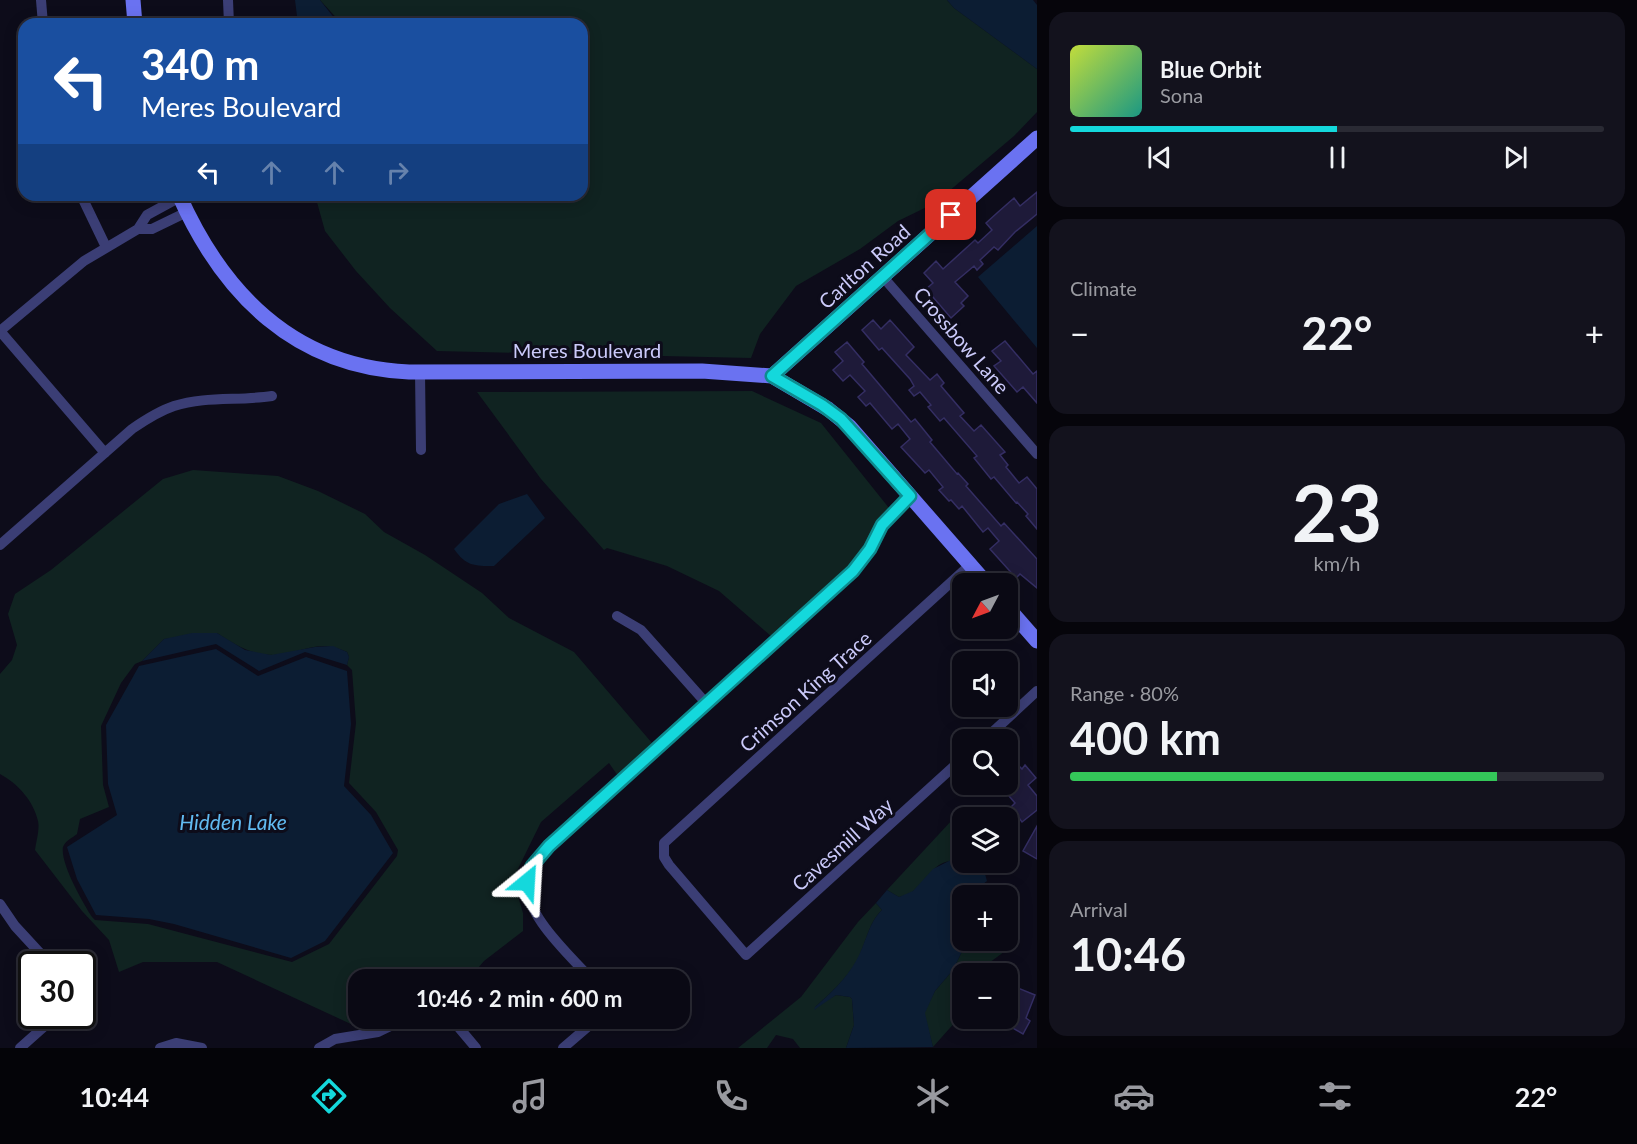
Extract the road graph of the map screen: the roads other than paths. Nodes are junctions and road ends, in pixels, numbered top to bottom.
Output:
1 (41, 0) edge
2 (133, 0) edge
3 (228, 0) edge
4 (42, 18) edge
5 (134, 18) edge
6 (229, 18) edge
7 (1037, 138) edge
8 (84, 201) edge
9 (171, 201) edge
10 (182, 201) edge
11 (187, 212) junction
12 (138, 229) junction
13 (106, 247) junction
14 (883, 277) junction
15 (0, 331) edge
16 (420, 372) junction
17 (772, 376) junction
18 (272, 396) dead end
19 (421, 450) dead end
20 (105, 453) junction
21 (1037, 454) edge
22 (910, 496) junction
23 (0, 544) edge
24 (970, 565) junction
25 (977, 573) edge
26 (617, 616) dead end
27 (1018, 619) edge
28 (1037, 641) edge
29 (1037, 691) edge
30 (706, 703) junction
31 (996, 729) edge
32 (952, 768) edge
33 (0, 904) edge
34 (38, 951) edge
35 (746, 955) joint
36 (583, 969) edge
37 (41, 1029) edge
38 (384, 1029) edge
39 (460, 1029) edge
40 (586, 1029) edge
41 (20, 1048) edge
42 (160, 1048) edge
43 (202, 1048) edge
44 (319, 1048) edge
45 (476, 1048) edge
46 (564, 1048) edge

1 - 4 street
2 - 5 street
3 - 6 street
7 - 14 street, Carlton Road
8 - 13 street
9 - 12 street
10 - 11 street, Meres Boulevard
11 - 12 street
11 - 16 street, Meres Boulevard
12 - 13 street
13 - 15 street
14 - 17 street, Carlton Road
14 - 21 street, Crossbow Lane
15 - 20 street
16 - 17 street, Meres Boulevard
16 - 19 street
17 - 22 street, Meres Boulevard
18 - 20 street
20 - 23 street
22 - 24 street, Meres Boulevard
22 - 30 street
24 - 25 street, Meres Boulevard
24 - 35 street, Crimson King Trace
26 - 30 street
27 - 28 street
29 - 31 street
30 - 36 street
32 - 35 street, Cavesmill Way
33 - 34 street
37 - 41 street
38 - 44 street
39 - 45 street
40 - 46 street
42 - 43 street

